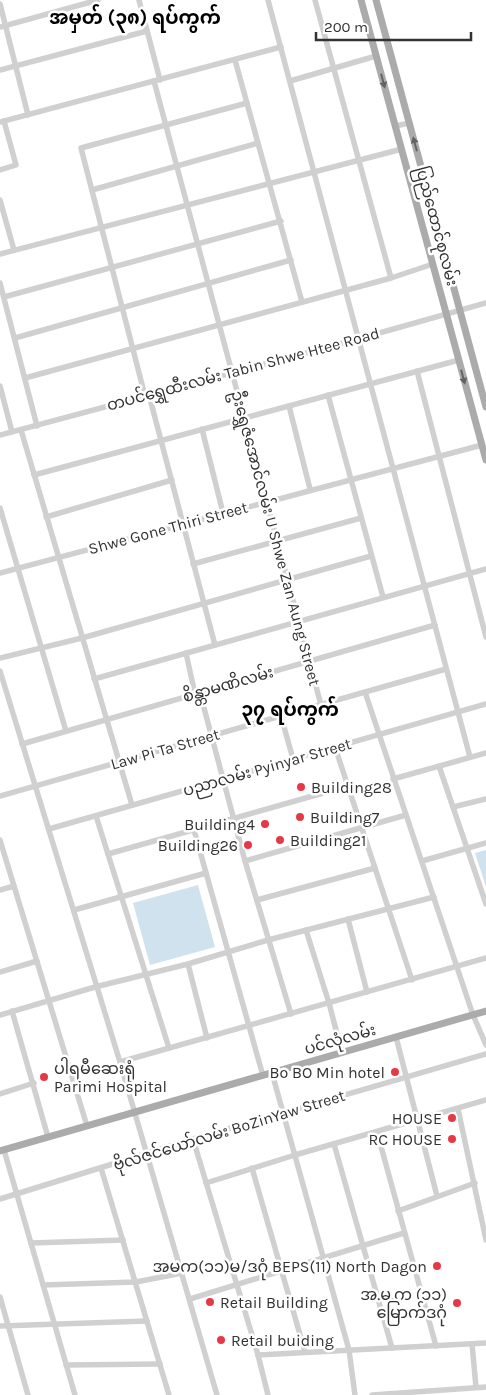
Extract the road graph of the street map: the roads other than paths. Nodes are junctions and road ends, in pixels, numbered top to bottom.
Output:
1 (98, 0) edge
2 (139, 0) edge
3 (268, 0) edge
4 (316, 0) edge
5 (361, 0) edge
6 (376, 0) edge
7 (0, 4) edge
8 (3, 26) edge
9 (147, 31) junction
10 (281, 48) junction
11 (376, 56) junction
12 (235, 60) junction
13 (17, 66) junction
14 (334, 69) junction
15 (0, 70) edge
16 (157, 80) junction
17 (290, 81) junction
18 (247, 103) junction
19 (28, 115) junction
20 (2, 122) edge
21 (410, 123) junction
22 (166, 125) junction
23 (395, 126) junction
24 (258, 143) junction
25 (402, 148) junction
26 (359, 160) junction
27 (176, 166) junction
28 (0, 170) edge
29 (314, 172) junction
30 (270, 184) junction
31 (92, 190) junction
32 (0, 200) edge
33 (186, 205) junction
34 (280, 221) junction
35 (102, 227) junction
36 (197, 244) junction
37 (14, 250) junction
38 (0, 254) edge
39 (291, 260) junction
40 (433, 264) junction
41 (113, 268) junction
42 (391, 278) junction
43 (0, 283) edge
44 (208, 284) junction
45 (345, 290) junction
46 (4, 298) junction
47 (302, 302) junction
48 (486, 303) edge
49 (123, 308) junction
50 (459, 310) junction
51 (446, 313) junction
52 (219, 325) junction
53 (15, 338) junction
54 (358, 339) junction
55 (134, 348) junction
56 (459, 360) junction
57 (417, 371) junction
58 (232, 373) junction
59 (25, 378) junction
60 (370, 384) junction
61 (0, 386) edge
62 (147, 395) junction
63 (328, 395) junction
64 (289, 406) junction
65 (486, 407) edge
66 (244, 418) junction
67 (37, 426) junction
68 (21, 430) junction
69 (202, 430) junction
70 (12, 432) junction
71 (0, 435) edge
72 (161, 440) junction
73 (482, 444) junction
74 (438, 455) junction
75 (486, 457) edge
76 (393, 467) junction
77 (34, 475) junction
78 (350, 479) junction
79 (172, 480) junction
80 (310, 490) junction
81 (266, 502) junction
82 (0, 508) edge
83 (223, 513) junction
84 (46, 517) junction
85 (361, 518) junction
86 (183, 524) junction
87 (277, 541) junction
88 (372, 556) junction
89 (58, 558) junction
90 (193, 564) junction
91 (18, 568) junction
92 (486, 568) edge
93 (0, 573) edge
94 (469, 573) junction
95 (287, 580) junction
96 (424, 586) junction
97 (383, 598) junction
98 (204, 604) junction
99 (298, 621) junction
100 (435, 625) junction
101 (486, 637) edge
102 (82, 638) junction
103 (215, 645) junction
104 (42, 648) junction
105 (186, 653) junction
106 (0, 658) edge
107 (309, 661) junction
108 (446, 670) junction
109 (0, 671) edge
110 (94, 679) junction
111 (365, 692) junction
112 (197, 693) junction
113 (486, 704) edge
114 (321, 705) junction
115 (458, 712) junction
116 (281, 716) junction
117 (106, 720) junction
118 (66, 731) junction
119 (379, 735) junction
120 (211, 736) junction
121 (22, 744) junction
122 (335, 747) junction
123 (486, 753) edge
124 (470, 758) junction
125 (293, 759) junction
126 (119, 762) junction
127 (439, 766) junction
128 (223, 779) junction
129 (393, 779) junction
130 (35, 786) junction
131 (348, 786) junction
132 (0, 796) edge
133 (486, 799) edge
134 (132, 805) junction
135 (453, 807) junction
136 (406, 815) junction
137 (96, 816) junction
138 (234, 819) junction
139 (362, 828) junction
140 (49, 829) junction
141 (194, 830) junction
142 (0, 840) edge
143 (486, 844) edge
144 (467, 849) junction
145 (108, 854) junction
146 (245, 861) junction
147 (422, 861) junction
148 (375, 868) junction
149 (206, 873) junction
150 (14, 886) junction
151 (0, 890) edge
152 (122, 897) junction
153 (434, 898) junction
154 (257, 900) junction
155 (486, 904) edge
156 (389, 909) junction
157 (74, 910) junction
158 (348, 919) junction
159 (306, 930) junction
160 (268, 940) junction
161 (229, 952) junction
162 (486, 958) edge
163 (37, 961) junction
164 (188, 964) junction
165 (457, 966) junction
166 (0, 972) edge
167 (146, 974) junction
168 (412, 980) junction
169 (96, 986) junction
170 (368, 992) junction
171 (49, 1000) junction
172 (329, 1003) junction
173 (12, 1011) junction
174 (486, 1011) edge
175 (290, 1014) junction
176 (473, 1014) junction
177 (0, 1015) edge
178 (249, 1026) junction
179 (396, 1037) junction
180 (207, 1038) junction
181 (486, 1045) edge
182 (169, 1048) junction
183 (342, 1053) junction
184 (486, 1054) edge
185 (120, 1062) junction
186 (272, 1073) junction
187 (263, 1076) junction
188 (407, 1078) junction
189 (34, 1083) junction
190 (0, 1094) edge
191 (486, 1100) edge
192 (458, 1109) junction
193 (134, 1113) junction
194 (283, 1114) junction
195 (419, 1120) junction
196 (87, 1126) junction
197 (376, 1132) junction
198 (48, 1137) junction
199 (193, 1139) junction
200 (334, 1144) junction
201 (2, 1150) edge
202 (148, 1154) junction
203 (294, 1155) junction
204 (101, 1168) junction
205 (252, 1168) junction
206 (206, 1183) junction
207 (475, 1183) junction
208 (17, 1194) junction
209 (437, 1196) junction
210 (0, 1199) edge
211 (398, 1211) junction
212 (484, 1224) edge
213 (404, 1233) junction
214 (123, 1240) junction
215 (486, 1240) edge
216 (31, 1243) junction
217 (364, 1246) junction
218 (323, 1259) junction
219 (282, 1271) junction
220 (182, 1273) junction
221 (136, 1282) junction
222 (43, 1285) junction
223 (236, 1285) junction
224 (0, 1296) edge
225 (190, 1299) junction
226 (148, 1321) junction
227 (54, 1324) junction
228 (0, 1326) edge
229 (8, 1326) junction
230 (486, 1343) edge
231 (472, 1344) junction
232 (436, 1346) junction
233 (392, 1348) junction
234 (349, 1350) junction
235 (305, 1352) junction
236 (258, 1355) junction
237 (160, 1364) junction
238 (66, 1365) junction
239 (476, 1387) junction
240 (486, 1387) edge
241 (446, 1393) edge
242 (396, 1394) edge
243 (28, 1395) edge
244 (75, 1395) edge
245 (169, 1395) edge
246 (218, 1395) edge
247 (268, 1395) edge
248 (355, 1395) edge
249 (372, 1395) edge

1 - 8 street
2 - 9 street, ဦးရွှေဇံအောင်လမ်း U Shwe Zan Aung Street
3 - 10 street
4 - 14 street
5 - 11 main road, ပြည်ထောင်စုလမ်း
6 - 21 main road, ပြည်ထောင်စုလမ်း
7 - 8 street
8 - 13 street
9 - 13 street
9 - 16 street, ဦးရွှေဇံအောင်လမ်း U Shwe Zan Aung Street
10 - 12 street
10 - 17 street
11 - 14 street
11 -> 23 main road, ပြည်ထောင်စုလမ်း
12 - 16 street
12 - 18 street
13 - 15 street
13 - 19 street
14 - 17 street
14 - 26 street
16 - 19 street
16 - 22 street, ဦးရွှေဇံအောင်လမ်း U Shwe Zan Aung Street
17 - 29 street
18 - 22 street
18 - 24 street
19 - 20 street
20 - 28 street
21 - 23 street
50 -> 21 main road, ပြည်ထောင်စုလမ်း
22 - 27 street, ဦးရွှေဇံအောင်လမ်း U Shwe Zan Aung Street
22 - 31 street
23 - 25 main road, ပြည်ထောင်စုလမ်း
24 - 27 street
24 - 30 street
25 - 26 street
25 - 40 main road, ပြည်ထောင်စုလမ်း
26 - 29 street
26 - 42 street
27 - 31 street
27 - 33 street, ဦးရွှေဇံအောင်လမ်း U Shwe Zan Aung Street
29 - 30 street
29 - 45 street
30 - 33 street
30 - 34 street
31 - 35 street
32 - 37 street
33 - 35 street
33 - 36 street, ဦးရွှေဇံအောင်လမ်း U Shwe Zan Aung Street
34 - 36 street
34 - 39 street
35 - 37 street
35 - 41 street
36 - 41 street
36 - 44 street, ဦးရွှေဇံအောင်လမ်း U Shwe Zan Aung Street
37 - 38 street
39 - 44 street
39 - 47 street
40 - 42 street
40 - 51 main road, ပြည်ထောင်စုလမ်း
41 - 46 street
41 - 49 street
42 - 45 street
43 - 46 street
44 - 49 street
44 - 52 street, ဦးရွှေဇံအောင်လမ်း U Shwe Zan Aung Street
45 - 47 street
45 - 54 street
46 - 53 street
47 - 52 street
48 - 50 street, တပင်ရွှေထီးလမ်း Tabin Shwe Htee Road
49 - 53 street
49 - 55 street
50 - 51 street, တပင်ရွှေထီးလမ်း Tabin Shwe Htee Road
50 - 65 main road, ပြည်ထောင်စုလမ်း
51 - 54 street, တပင်ရွှေထီးလမ်း Tabin Shwe Htee Road
51 - 56 main road, ပြည်ထောင်စုလမ်း
52 - 55 street
52 - 58 street, ဦးရွှေဇံအောင်လမ်း U Shwe Zan Aung Street
53 - 59 street
54 - 58 street, တပင်ရွှေထီးလမ်း Tabin Shwe Htee Road
54 - 60 street
55 - 59 street
55 - 62 street
56 - 57 street
56 -> 73 main road, ပြည်ထောင်စုလမ်း
57 - 60 street
57 - 74 street
58 - 62 street, တပင်ရွှေထီးလမ်း Tabin Shwe Htee Road
58 - 66 street, ဦးရွှေဇံအောင်လမ်း U Shwe Zan Aung Street
59 - 67 street
60 - 63 street
60 - 76 street
61 - 70 street
62 - 67 street, တပင်ရွှေထီးလမ်း Tabin Shwe Htee Road
62 - 72 street
63 - 64 street
63 - 78 street
64 - 66 street
64 - 80 street
66 - 69 street
66 - 81 street, ဦးရွှေဇံအောင်လမ်း U Shwe Zan Aung Street
67 - 68 street, တပင်ရွှေထီးလမ်း Tabin Shwe Htee Road
68 - 70 street, တပင်ရွှေထီးလမ်း Tabin Shwe Htee Road
68 - 77 street
69 - 72 street
69 - 83 street
70 - 71 street, တပင်ရွှေထီးလမ်း Tabin Shwe Htee Road
72 - 77 street
72 - 79 street
73 - 74 street, Shwe Gone Thiri Street
73 - 75 main road, ပြည်ထောင်စုလမ်း
74 - 76 street, Shwe Gone Thiri Street
74 - 94 street
76 - 78 street, Shwe Gone Thiri Street
76 - 96 street
77 - 84 street
78 - 80 street, Shwe Gone Thiri Street
78 - 85 street
79 - 84 street
79 - 86 street
80 - 81 street, Shwe Gone Thiri Street
81 - 83 street, Shwe Gone Thiri Street
81 - 87 street, ဦးရွှေဇံအောင်လမ်း U Shwe Zan Aung Street
82 - 91 street
83 - 86 street, Shwe Gone Thiri Street
84 - 89 street
85 - 87 street
85 - 88 street
86 - 89 street, Shwe Gone Thiri Street
86 - 90 street
87 - 90 street
87 - 95 street, ဦးရွှေဇံအောင်လမ်း U Shwe Zan Aung Street
88 - 95 street
88 - 97 street
89 - 91 street, Shwe Gone Thiri Street
89 - 102 street
90 - 98 street
91 - 93 street, Shwe Gone Thiri Street
91 - 104 street
92 - 94 street
94 - 96 street
94 - 101 street
95 - 98 street
95 - 99 street, ဦးရွှေဇံအောင်လမ်း U Shwe Zan Aung Street
96 - 97 street
96 - 100 street
97 - 99 street
98 - 102 street
98 - 103 street
99 - 103 street
99 - 107 street, ဦးရွှေဇံအောင်လမ်း U Shwe Zan Aung Street
100 - 107 street, စိန္တာမဏိလမ်း
100 - 108 street
102 - 104 street
102 - 110 street
103 - 105 street
104 - 106 street
104 - 118 street
105 - 110 street
105 - 112 street
107 - 112 street, စိန္တာမဏိလမ်း
107 - 114 street, ဦးရွှေဇံအောင်လမ်း U Shwe Zan Aung Street
108 - 111 street, Law Pi Ta Street
108 - 115 street
109 - 121 street
110 - 117 street
111 - 114 street, Law Pi Ta Street
111 - 119 street
112 - 117 street, စိန္တာမဏိလမ်း
112 - 120 street
113 - 115 street, ပညာလမ်း Pyinyar Street
114 - 116 street, Law Pi Ta Street
115 - 119 street, ပညာလမ်း Pyinyar Street
115 - 124 street
116 - 120 street, Law Pi Ta Street
116 - 125 street
117 - 118 street, စိန္တာမဏိလမ်း
117 - 126 street
118 - 121 street, စိန္တာမဏိလမ်း
119 - 122 street, ပညာလမ်း Pyinyar Street
119 - 129 street
120 - 126 street, Law Pi Ta Street
120 - 128 street
121 - 130 street
122 - 125 street, ပညာလမ်း Pyinyar Street
122 - 131 street
123 - 124 street
124 - 127 street
125 - 128 street, ပညာလမ်း Pyinyar Street
126 - 130 street, Law Pi Ta Street
126 - 134 street
127 - 129 street
127 - 135 street
128 - 134 street, ပညာလမ်း Pyinyar Street
128 - 138 street
129 - 136 street
130 - 132 street, Law Pi Ta Street
130 - 140 street
131 - 138 street
131 - 139 street
133 - 135 street
134 - 137 street, ပညာလမ်း Pyinyar Street
135 - 144 street
136 - 139 street
136 - 147 street
137 - 140 street, ပညာလမ်း Pyinyar Street
137 - 145 street
138 - 141 street
138 - 146 street
139 - 146 street
139 - 148 street
140 - 157 street
141 - 145 street
141 - 149 street
142 - 150 street
143 - 144 street
144 - 147 street
144 - 155 street
145 - 152 street
146 - 154 street
147 - 153 street
148 - 154 street
148 - 156 street
149 - 152 street
149 - 161 street
150 - 151 street
150 - 163 street
152 - 157 street
152 - 167 street
153 - 156 street
153 - 165 street
154 - 160 street
156 - 158 street
156 - 168 street
157 - 169 street
158 - 159 street
158 - 170 street
159 - 160 street
159 - 172 street
160 - 161 street
160 - 175 street
161 - 164 street
161 - 178 street
162 - 165 street
163 - 166 street
163 - 171 street
164 - 167 street
164 - 180 street
165 - 168 street
165 - 176 street
167 - 169 street
167 - 182 street
168 - 170 street
169 - 171 street
169 - 185 street
170 - 172 street
171 - 173 street
171 - 196 street
172 - 175 street
172 - 183 street
173 - 177 street
173 - 189 street
174 - 176 main road, ပင်လုံလမ်း
175 - 178 street
176 - 179 main road, ပင်လုံလမ်း
176 - 181 street
178 - 180 street
178 - 187 street
179 - 183 main road, ပင်လုံလမ်း
179 - 188 street
180 - 182 street
182 - 185 street
183 - 186 main road, ပင်လုံလမ်း
184 - 188 street, ဗိုလ်ဇင်ယော်လမ်း BoZinYaw Street
185 - 193 street
186 - 187 main road, ပင်လုံလမ်း
186 - 194 street
187 - 193 main road, ပင်လုံလမ်း
188 - 194 street, ဗိုလ်ဇင်ယော်လမ်း BoZinYaw Street
188 - 195 street
189 - 190 street
189 - 198 street
191 - 192 street
192 - 195 street
192 - 207 street
193 - 196 main road, ပင်လုံလမ်း
193 - 202 street
194 - 199 street, ဗိုလ်ဇင်ယော်လမ်း BoZinYaw Street
194 - 203 street
195 - 197 street
195 - 209 street
196 - 198 main road, ပင်လုံလမ်း
197 - 200 street
197 - 211 street
198 - 201 main road, ပင်လုံလမ်း
199 - 202 street, ဗိုလ်ဇင်ယော်လမ်း BoZinYaw Street
199 - 206 street
200 - 203 street
200 - 217 street
201 - 208 street
202 - 204 street, ဗိုလ်ဇင်ယော်လမ်း BoZinYaw Street
202 - 220 street
203 - 205 street
203 - 218 street
204 - 208 street, ဗိုလ်ဇင်ယော်လမ်း BoZinYaw Street
204 - 214 street
205 - 206 street
205 - 219 street
206 - 223 street
207 - 209 street
207 - 212 street
208 - 210 street, ဗိုလ်ဇင်ယော်လမ်း BoZinYaw Street
208 - 216 street
209 - 211 street
211 - 213 street
212 - 215 street
213 - 217 street
213 - 232 street
214 - 216 street
214 - 221 street
216 - 222 street
217 - 218 street
217 - 233 street
218 - 219 street
218 - 234 street
219 - 223 street
219 - 235 street
220 - 221 street
220 - 225 street
221 - 222 street
221 - 226 street
222 - 227 street
223 - 225 street
223 - 236 street
224 - 229 street
225 - 246 street
226 - 227 street
226 - 237 street
227 - 229 street
227 - 238 street
228 - 229 street
229 - 243 street
230 - 231 street
231 - 232 street
231 - 239 street
232 - 233 street
233 - 234 street
234 - 235 street
234 - 248 street
235 - 236 street
236 - 247 street
237 - 238 street
237 - 245 street
238 - 244 street
239 - 240 street
239 - 241 street
241 - 242 street
242 - 249 street

